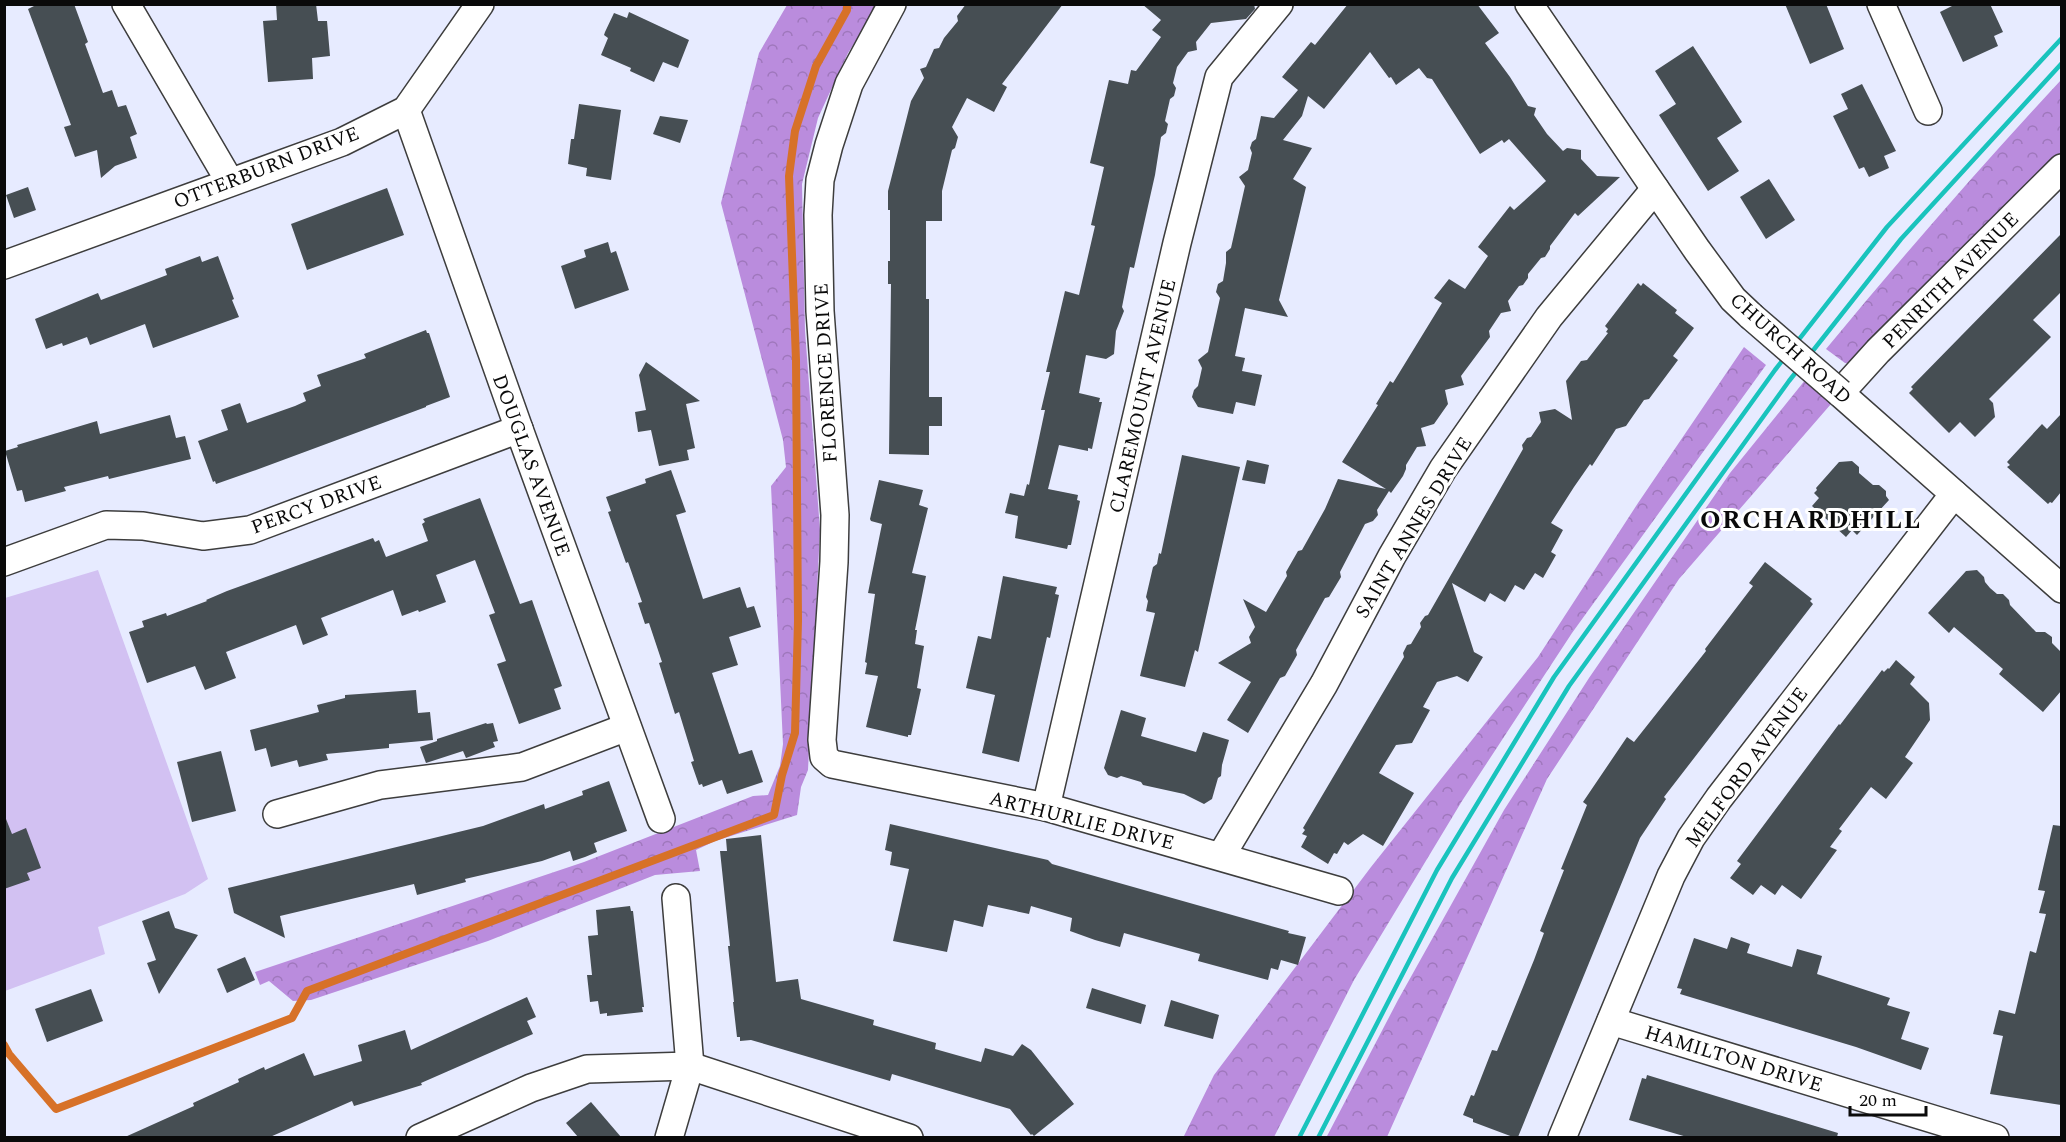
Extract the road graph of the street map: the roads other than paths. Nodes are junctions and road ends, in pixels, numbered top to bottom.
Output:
1 (126, 4) edge
2 (480, 4) edge
3 (892, 4) edge
4 (1279, 4) edge
5 (1529, 4) edge
6 (1881, 4) edge
7 (406, 110) junction
8 (1928, 111) dead end
9 (2061, 168) edge
10 (230, 182) junction
11 (1655, 189) junction
12 (4, 265) edge
13 (1840, 393) junction
14 (519, 429) junction
15 (1954, 494) junction
16 (4, 562) edge
17 (2061, 589) edge
18 (627, 727) junction
19 (824, 757) joint
20 (1046, 807) junction
21 (277, 814) dead end
22 (662, 819) dead end
23 (1221, 856) junction
24 (1339, 891) dead end
25 (676, 898) dead end
26 (1611, 1021) junction
27 (690, 1066) junction
28 (420, 1137) edge
29 (669, 1137) edge
30 (909, 1137) edge
31 (1563, 1137) edge
32 (1995, 1137) edge

1 - 10 street
2 - 7 street, OTTERBURN DRIVE
3 - 19 street, FLORENCE DRIVE
4 - 20 street, CLAREMOUNT AVENUE
5 - 11 street, CHURCH ROAD
6 - 8 street
7 - 10 street, OTTERBURN DRIVE
7 - 14 street, DOUGLAS AVENUE
9 - 13 street, PENRITH AVENUE
10 - 12 street, OTTERBURN DRIVE
11 - 13 street, CHURCH ROAD, bridge
11 - 23 street, SAINT ANNES DRIVE
13 - 15 street, CHURCH ROAD
14 - 16 street, PERCY DRIVE
14 - 18 street, DOUGLAS AVENUE
15 - 17 street, CHURCH ROAD
15 - 26 street, MELFORD AVENUE
18 - 21 street
18 - 22 street, DOUGLAS AVENUE
19 - 20 street, ARTHURLIE DRIVE
20 - 23 street, ARTHURLIE DRIVE
23 - 24 street, ARTHURLIE DRIVE
25 - 27 street
26 - 31 street, MELFORD AVENUE
26 - 32 street, HAMILTON DRIVE
27 - 28 street
27 - 29 street
27 - 30 street

